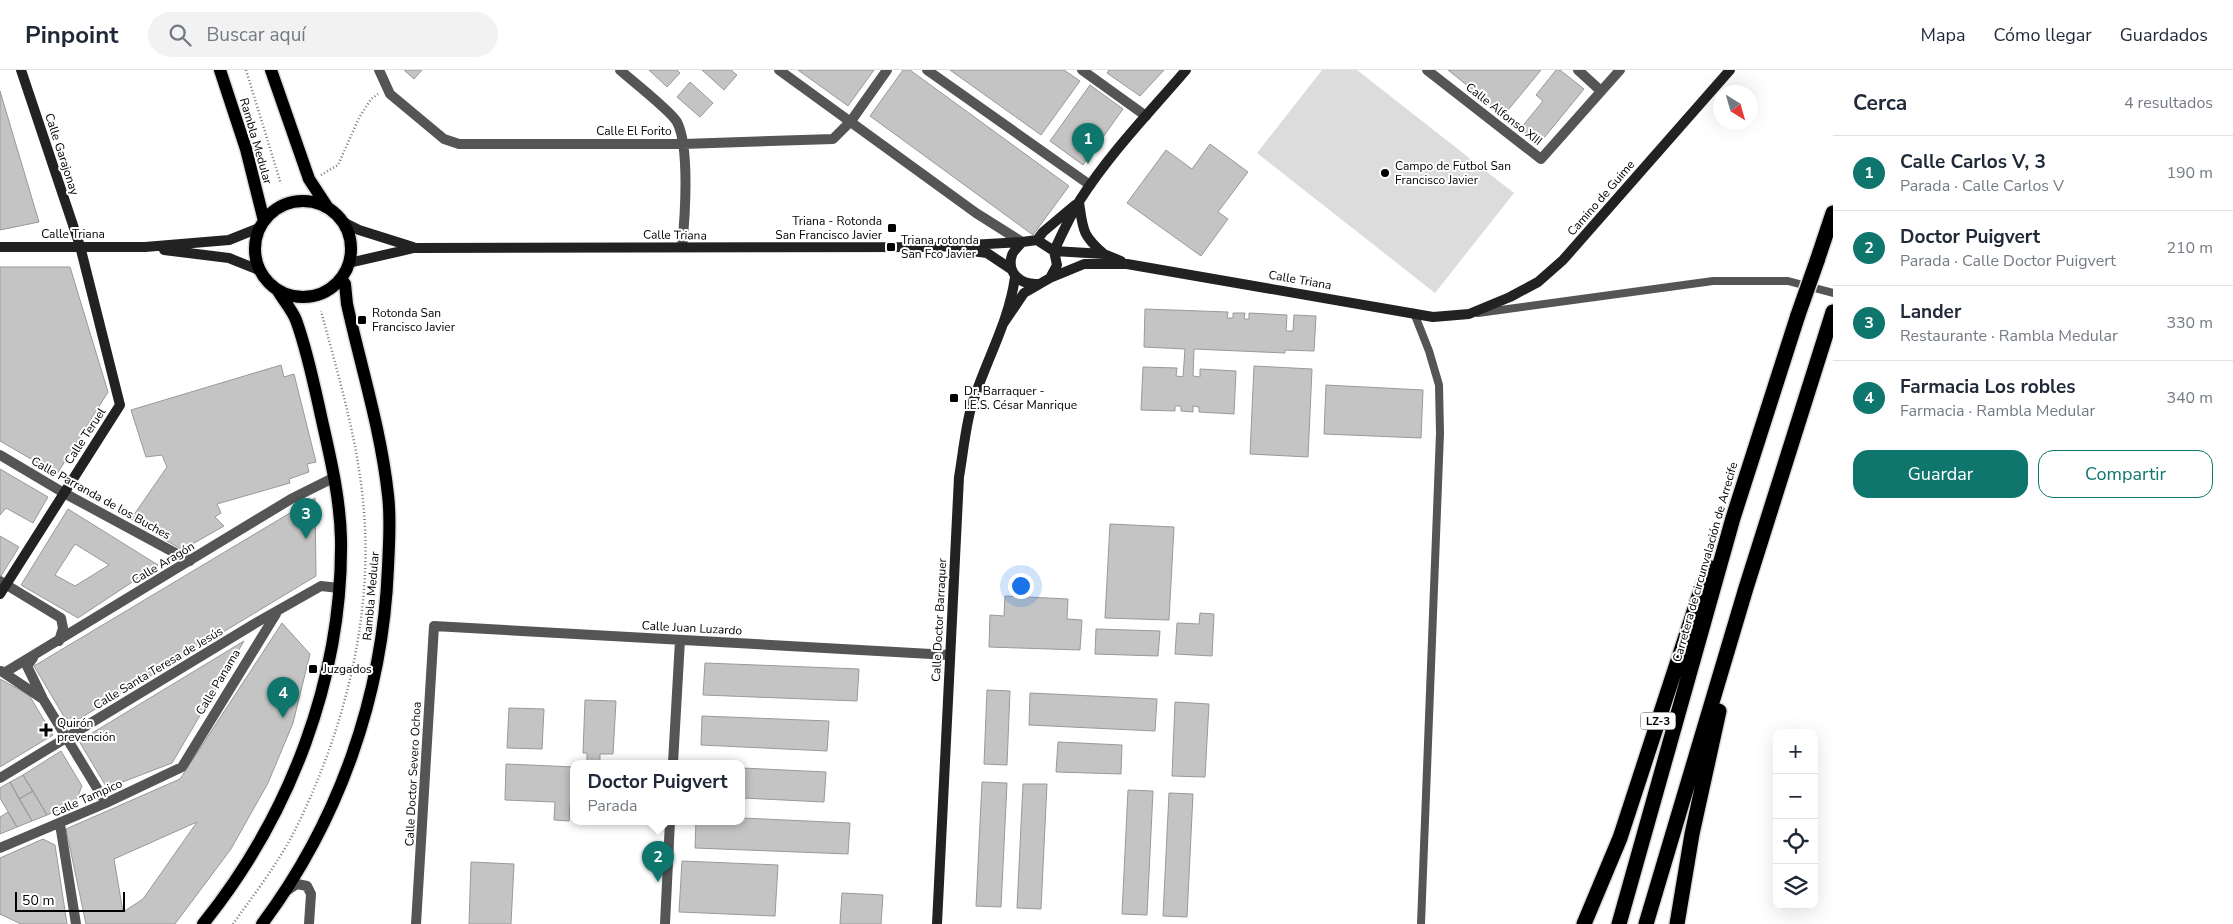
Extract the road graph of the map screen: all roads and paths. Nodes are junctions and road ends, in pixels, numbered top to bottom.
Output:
1 (21, 70) edge
2 (220, 70) edge
3 (246, 70) edge
4 (272, 70) edge
5 (379, 70) edge
6 (620, 70) edge
7 (779, 70) edge
8 (887, 70) edge
9 (927, 70) edge
10 (1082, 70) edge
11 (1186, 70) edge
12 (1427, 70) edge
13 (1578, 70) edge
14 (1620, 70) edge
15 (1730, 70) edge
16 (387, 88) junction
17 (1601, 91) junction
18 (1146, 116) junction
19 (851, 121) junction
20 (683, 144) junction
21 (320, 176) dead end
22 (282, 184) dead end
23 (1090, 185) junction
24 (1079, 201) junction
25 (328, 208) junction
26 (1833, 213) edge
27 (342, 222) junction
28 (262, 224) junction
29 (1038, 240) junction
30 (1022, 242) junction
31 (80, 246) junction
32 (0, 247) edge
33 (145, 247) junction
34 (682, 247) junction
35 (935, 247) junction
36 (414, 248) junction
37 (1054, 251) junction
38 (1104, 254) junction
39 (349, 263) junction
40 (1127, 264) junction
41 (259, 270) junction
42 (1013, 273) junction
43 (1050, 278) junction
44 (341, 279) junction
45 (1041, 284) junction
46 (278, 291) junction
47 (1833, 293) edge
48 (1414, 313) junction
49 (1469, 314) junction
50 (1832, 318) edge
51 (1003, 324) junction
52 (0, 455) edge
53 (335, 477) junction
54 (64, 493) junction
55 (1733, 518) junction
56 (190, 561) junction
57 (3, 583) edge
58 (339, 588) junction
59 (1746, 588) junction
60 (0, 594) edge
61 (278, 611) junction
62 (434, 626) joint
63 (680, 640) junction
64 (59, 641) junction
65 (35, 655) junction
66 (949, 655) junction
67 (2, 672) edge
68 (43, 699) junction
69 (66, 738) junction
70 (673, 760) edge
71 (182, 767) joint
72 (0, 778) edge
73 (106, 803) junction
74 (60, 824) junction
75 (670, 825) edge
76 (0, 848) edge
77 (286, 891) junction
78 (76, 924) edge
79 (203, 924) edge
80 (262, 924) edge
81 (309, 924) edge
82 (416, 924) edge
83 (664, 924) edge
84 (937, 924) edge
85 (1421, 924) edge
86 (1584, 924) edge
87 (1619, 924) edge
88 (1646, 924) edge
89 (1677, 924) edge

1 - 31 street, Calle Garajonay
2 - 28 main road, Rambla Medular
3 - 22 path
4 - 25 main road
5 - 16 street, Calle El Forito
6 - 20 street
7 - 19 street
8 - 19 street, Calle El Forito
9 - 23 street
10 - 18 street
11 - 18 street
12 - 17 street, Calle Alfonso XIII
13 - 17 street
14 - 17 street
15 - 49 street, Camino de Guime
16 - 20 street, Calle El Forito
16 - 21 path
18 - 23 street
19 - 20 street, Calle El Forito
19 - 30 street
20 - 34 street
23 - 24 street
24 - 29 street
24 - 37 street
24 - 38 street
25 - 27 main road
25 - 28 main road
26 - 55 highway, Carretera de circunvalación de Arrecife / LZ-3, bridge
27 - 36 street, Calle Triana
27 - 39 main road
28 - 33 street, Calle Triana
28 - 41 main road
29 - 30 street
29 - 37 street
30 - 35 street, Calle Triana
30 - 42 street
31 - 32 street, Calle Triana
31 - 33 street, Calle Triana
31 - 54 street, Calle Teruel
33 - 41 street, Calle Triana
34 - 35 street, Calle Triana
34 - 36 street, Calle Triana
35 - 42 street, Calle Triana
36 - 39 street, Calle Triana
37 - 38 street
37 - 43 street
38 - 40 street
39 - 44 main road
40 - 43 street
40 - 48 street, Calle Triana
41 - 46 main road
42 - 45 street
42 - 51 street, Calle Doctor Barraquer
43 - 45 street
44 - 46 main road
44 - 77 main road, Rambla Medular
45 - 51 street, Calle Doctor Barraquer
46 - 53 main road
47 - 49 lane
48 - 49 street, Calle Triana
48 - 85 lane
50 - 59 highway
51 - 66 street, Calle Doctor Barraquer
52 - 54 street, Calle Parranda de los Buches
53 - 56 street, Calle Aragón
53 - 58 main road
54 - 56 street, Calle Parranda de los Buches
54 - 57 street, Calle Teruel
55 - 86 highway, LZ-3
55 - 87 highway, Carretera de circunvalación de Arrecife / LZ-3
56 - 64 street, Calle Aragón
57 - 60 street, Calle Teruel
57 - 64 street
58 - 61 street, Calle Santa Teresa de Jesús
58 - 79 main road
59 - 88 highway
59 - 89 highway
61 - 69 street, Calle Santa Teresa de Jesús
61 - 71 street, Calle Panama
62 - 63 street, Calle Juan Luzardo
62 - 82 street, Calle Doctor Severo Ochoa
63 - 66 street, Calle Juan Luzardo
63 - 70 street
64 - 65 street, Calle Aragón
65 - 67 street, Calle Aragón
65 - 68 street
66 - 84 street, Calle Doctor Barraquer
67 - 68 street
68 - 69 street
69 - 72 street, Calle Santa Teresa de Jesús
69 - 73 street
71 - 73 street, Calle Tampico
73 - 74 street, Calle Tampico
74 - 76 street, Calle Tampico
74 - 78 street
75 - 83 street
77 - 80 main road, Rambla Medular
77 - 81 street

